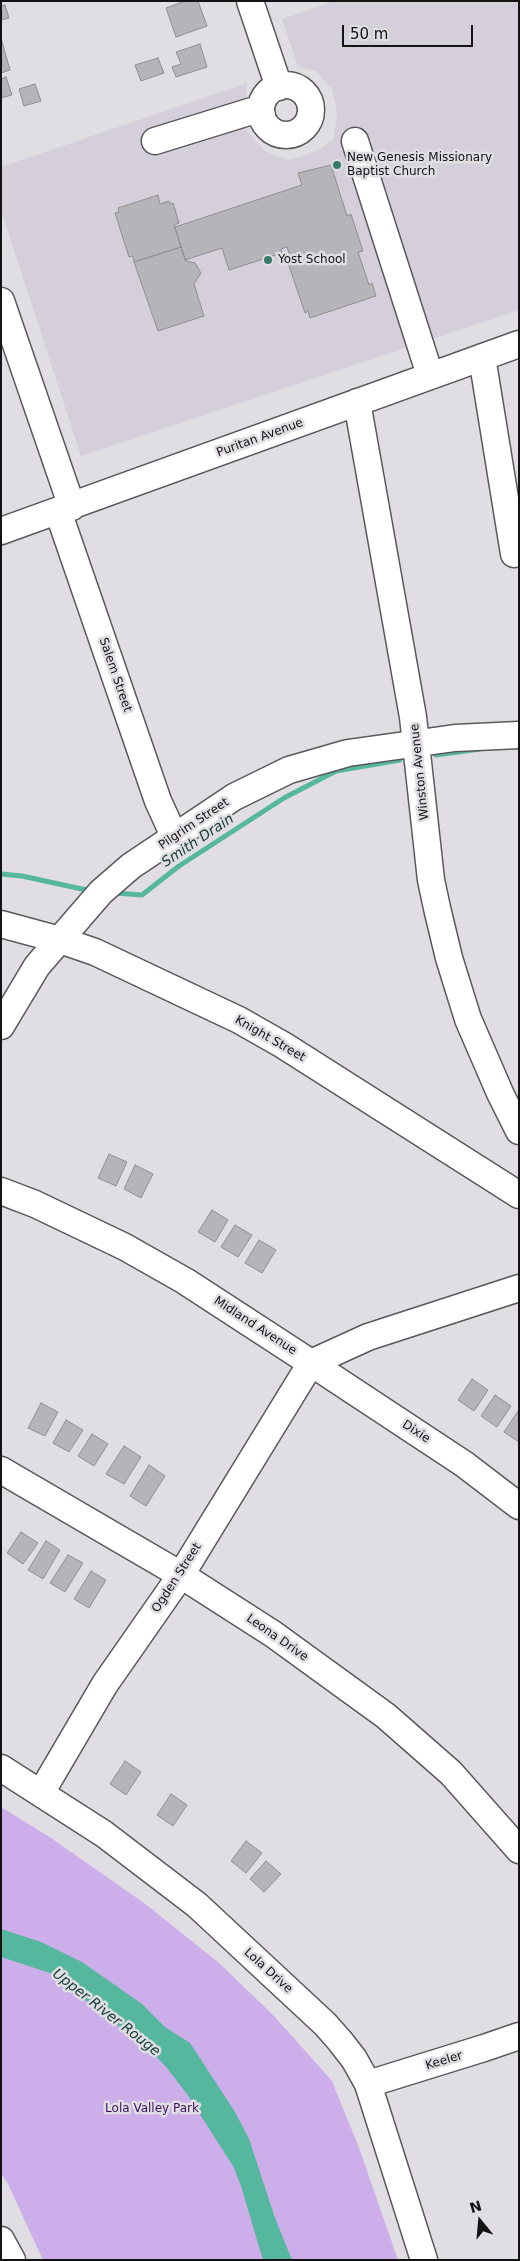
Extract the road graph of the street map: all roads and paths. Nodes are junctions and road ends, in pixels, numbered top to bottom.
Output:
1 (250, 1) edge
2 (279, 86) junction
3 (262, 115) junction
4 (155, 141) dead end
5 (354, 141) dead end
6 (1, 301) edge
7 (519, 344) edge
8 (482, 357) junction
9 (430, 376) junction
10 (357, 402) junction
11 (65, 509) junction
12 (1, 531) edge
13 (514, 554) dead end
14 (519, 735) edge
15 (417, 743) junction
16 (175, 838) junction
17 (1, 924) edge
18 (60, 940) junction
19 (1, 1026) edge
20 (519, 1131) edge
21 (1, 1192) edge
22 (519, 1195) edge
23 (519, 1288) edge
24 (310, 1363) junction
25 (1, 1470) edge
26 (519, 1506) edge
27 (181, 1575) junction
28 (1, 1768) edge
29 (42, 1793) junction
30 (519, 1850) edge
31 (519, 2036) edge
32 (368, 2084) junction
33 (1, 2240) edge
34 (12, 2260) edge
35 (424, 2260) edge

1 - 2 street
2 - 3 street
2 - 3 street
3 - 4 street
5 - 9 street
6 - 11 street, Salem Street
7 - 8 street, Puritan Avenue
8 - 9 street, Puritan Avenue
8 - 13 street
9 - 10 street, Puritan Avenue
10 - 11 street, Puritan Avenue
10 - 15 street, Winston Avenue
11 - 12 street, Puritan Avenue
11 - 16 street, Salem Street
14 - 15 street, Pilgrim Street
15 - 16 street, Pilgrim Street
15 - 20 street, Winston Avenue
16 - 18 street, Pilgrim Street
17 - 18 street, Knight Street
18 - 19 street, Pilgrim Street
18 - 22 street, Knight Street
21 - 24 street, Midland Avenue
23 - 24 street
24 - 26 street, Dixie
24 - 27 street, Ogden Street
25 - 27 street, Leona Drive
27 - 29 street, Ogden Street
27 - 30 street, Leona Drive
28 - 29 street, Lola Drive
29 - 32 street, Lola Drive
31 - 32 street, Keeler
32 - 35 street, Lola Drive
33 - 34 street

